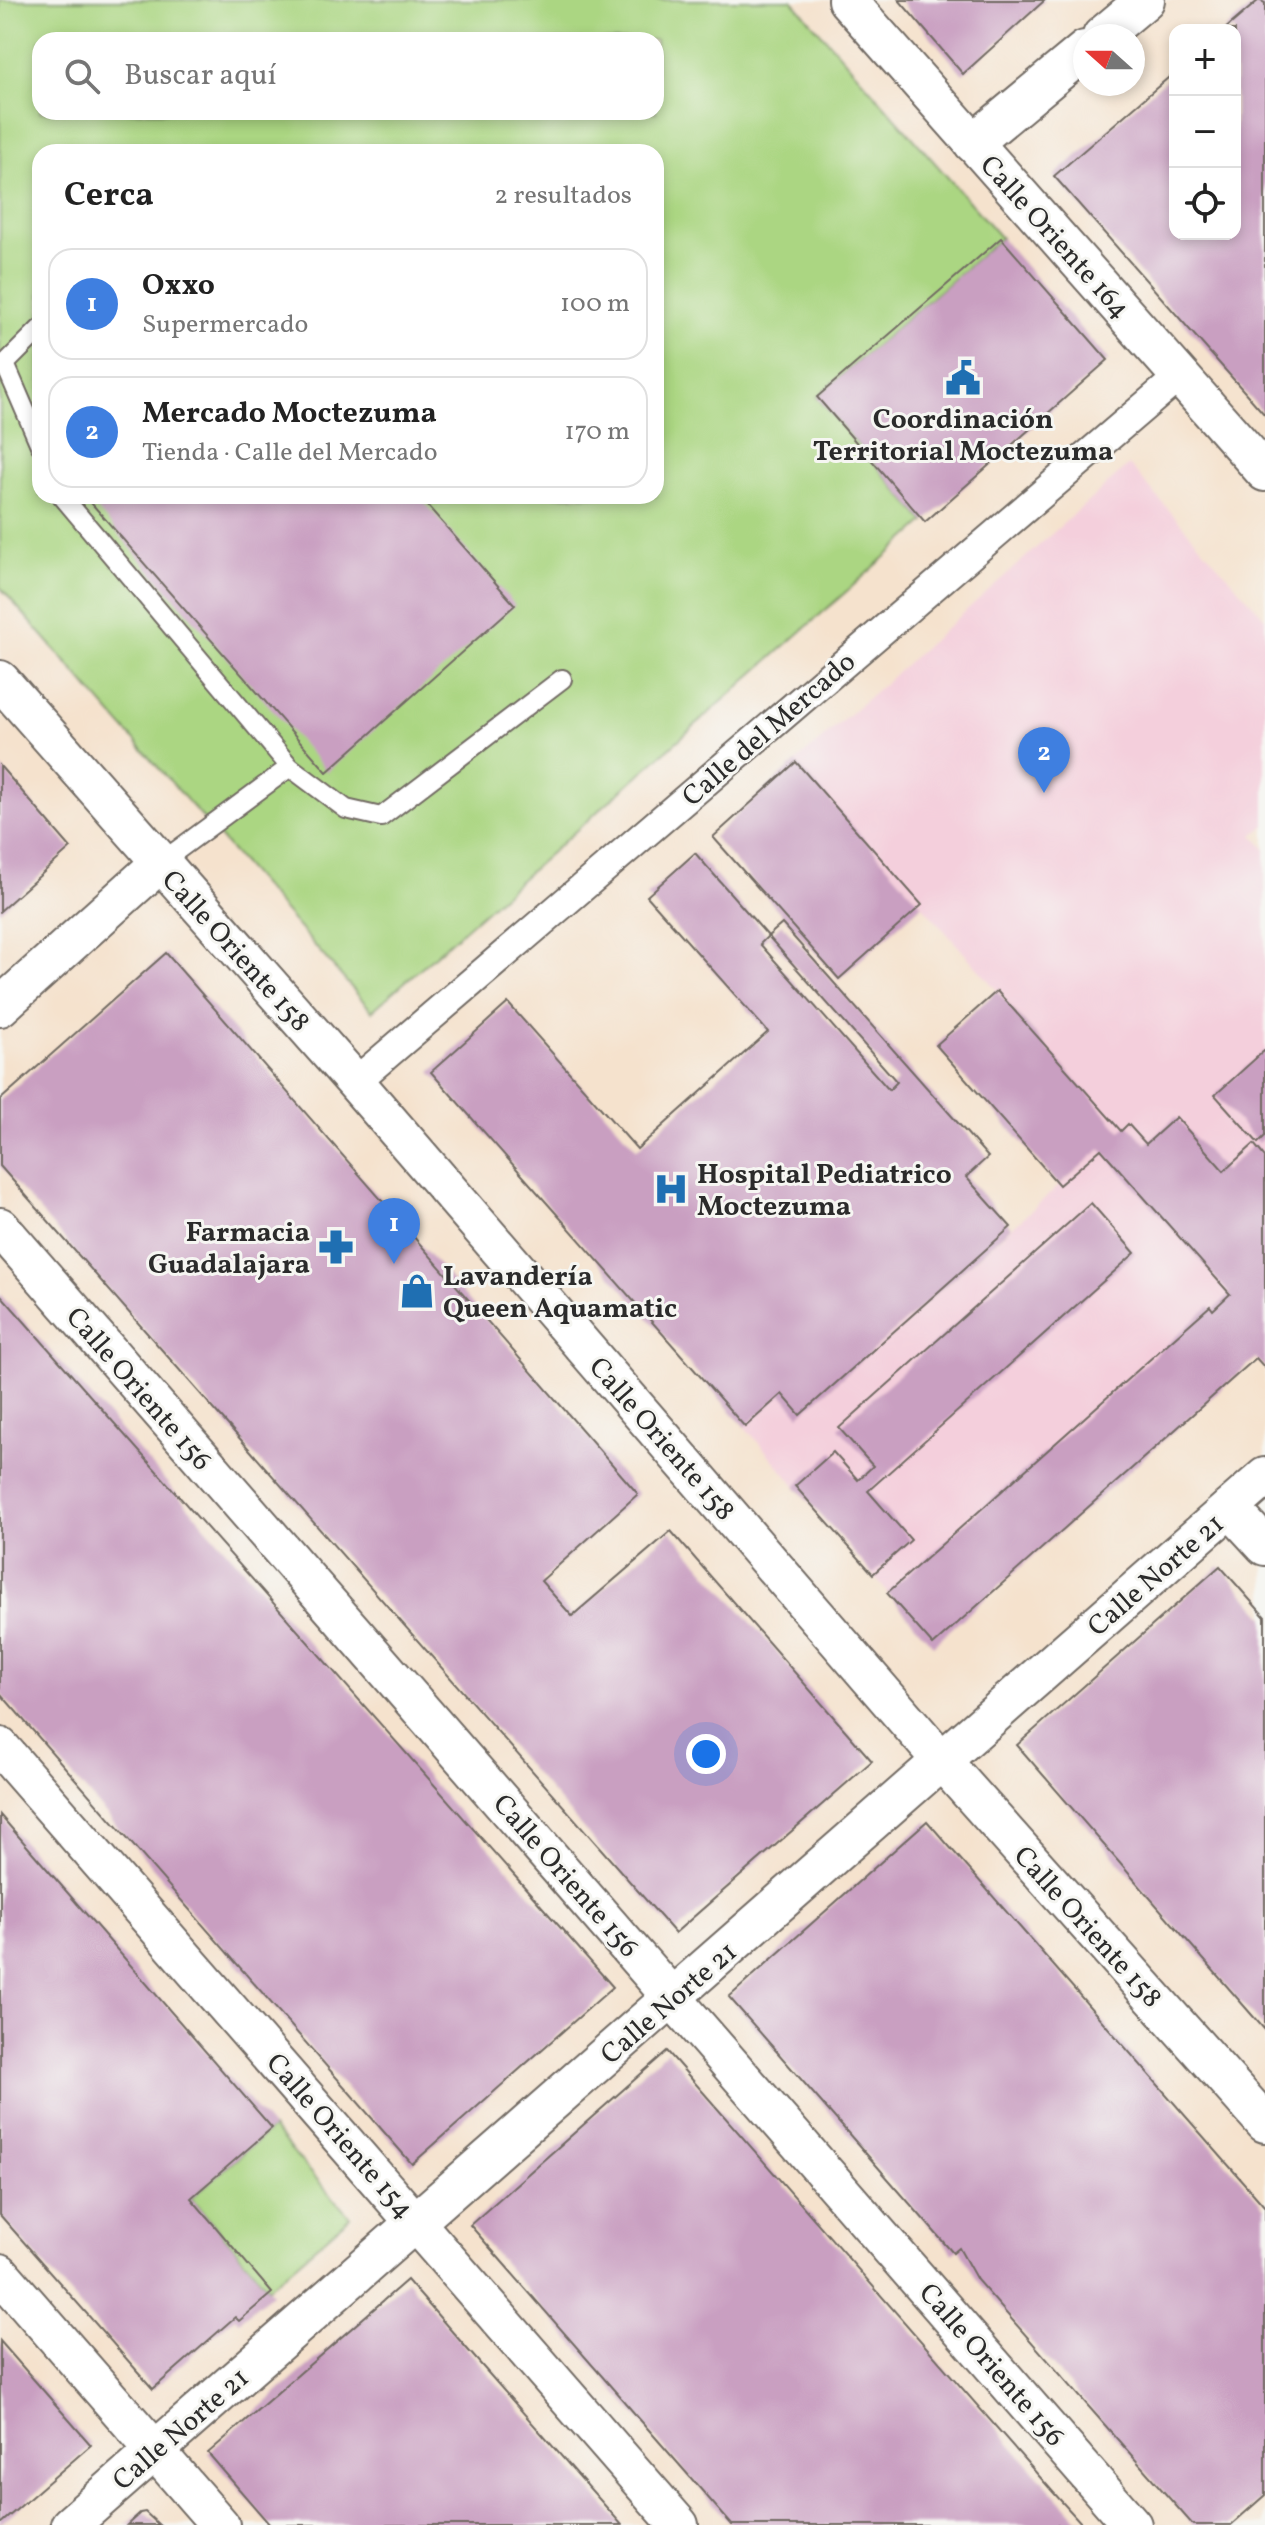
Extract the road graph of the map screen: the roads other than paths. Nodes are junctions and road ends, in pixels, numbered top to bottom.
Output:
1 (847, 0) edge
2 (1145, 0) edge
3 (1116, 24) edge
4 (1073, 60) edge
5 (973, 143) junction
6 (32, 336) edge
7 (2, 362) edge
8 (1181, 375) junction
9 (32, 428) edge
10 (1265, 472) edge
11 (69, 504) edge
12 (562, 679) dead end
13 (0, 680) edge
14 (290, 767) junction
15 (160, 863) junction
16 (0, 1007) edge
17 (355, 1082) junction
18 (0, 1227) edge
19 (1265, 1477) edge
20 (1230, 1508) junction
21 (1265, 1546) edge
22 (0, 1747) edge
23 (941, 1760) junction
24 (674, 1997) junction
25 (1265, 2123) edge
26 (416, 2221) junction
27 (0, 2273) edge
28 (156, 2450) junction
29 (70, 2525) edge
30 (220, 2525) edge
31 (679, 2525) edge
32 (1132, 2525) edge

1 - 5 street, Calle Oriente 164
2 - 3 street
4 - 5 street
5 - 8 street, Calle Oriente 164
6 - 7 lane
7 - 9 lane
8 - 10 street, Calle Oriente 164
8 - 17 street, Calle del Mercado
11 - 14 lane
12 - 14 lane
13 - 15 street, Calle Oriente 158
14 - 15 lane
15 - 16 street
15 - 17 street, Calle Oriente 158
17 - 23 street, Calle Oriente 158
18 - 24 street, Calle Oriente 156
19 - 20 street, Calle Norte 21
20 - 21 street
20 - 23 street, Calle Norte 21
22 - 26 street, Calle Oriente 154
23 - 24 street, Calle Norte 21
23 - 25 street, Calle Oriente 158
24 - 26 street, Calle Norte 21
24 - 32 street, Calle Oriente 156
26 - 28 street, Calle Norte 21
26 - 31 street, Calle Oriente 154
27 - 28 street
28 - 29 street, Calle Norte 21
28 - 30 street

